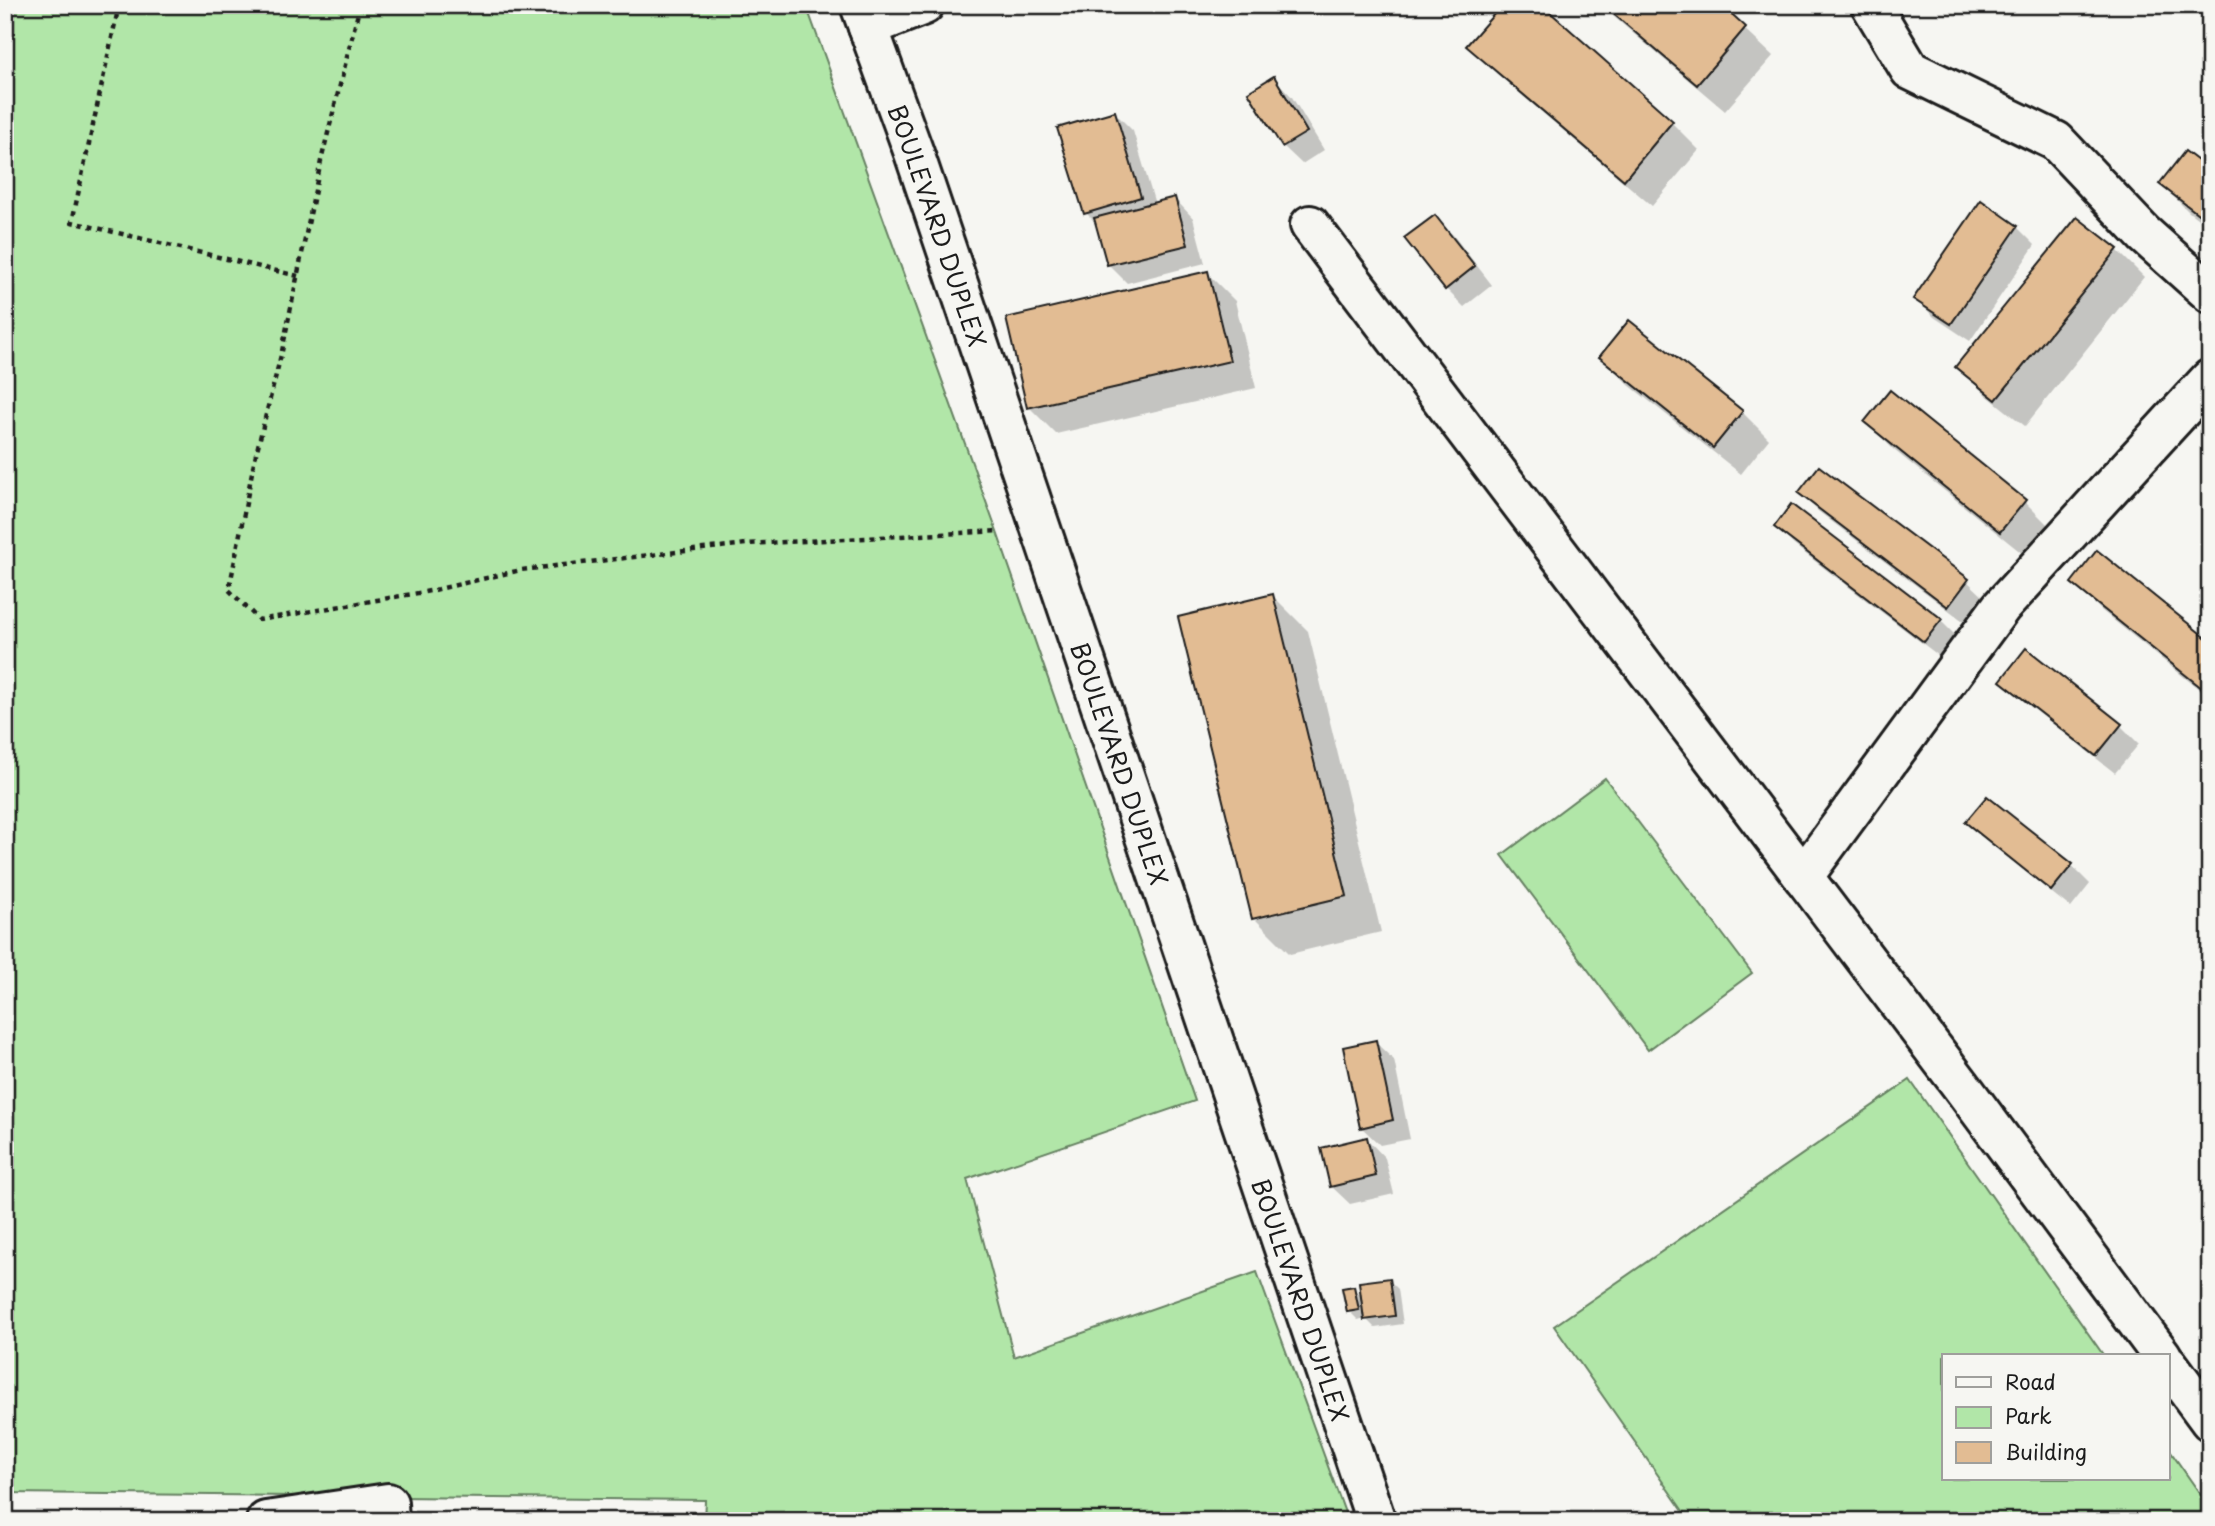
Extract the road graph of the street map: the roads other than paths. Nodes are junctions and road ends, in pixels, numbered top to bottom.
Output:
1 (923, 5) edge
2 (1871, 5) edge
3 (864, 16) edge
4 (1310, 225) dead end
5 (2210, 293) edge
6 (2210, 379) edge
7 (1803, 877) junction
8 (2161, 1354) edge
9 (2170, 1367) edge
10 (2207, 1414) edge
11 (265, 1521) edge
12 (388, 1521) edge
13 (1376, 1521) edge

1 - 3 street
2 - 5 street
3 - 13 street, BOULEVARD DUPLEX
4 - 7 street
6 - 7 street
7 - 8 street
9 - 10 street
11 - 12 street

